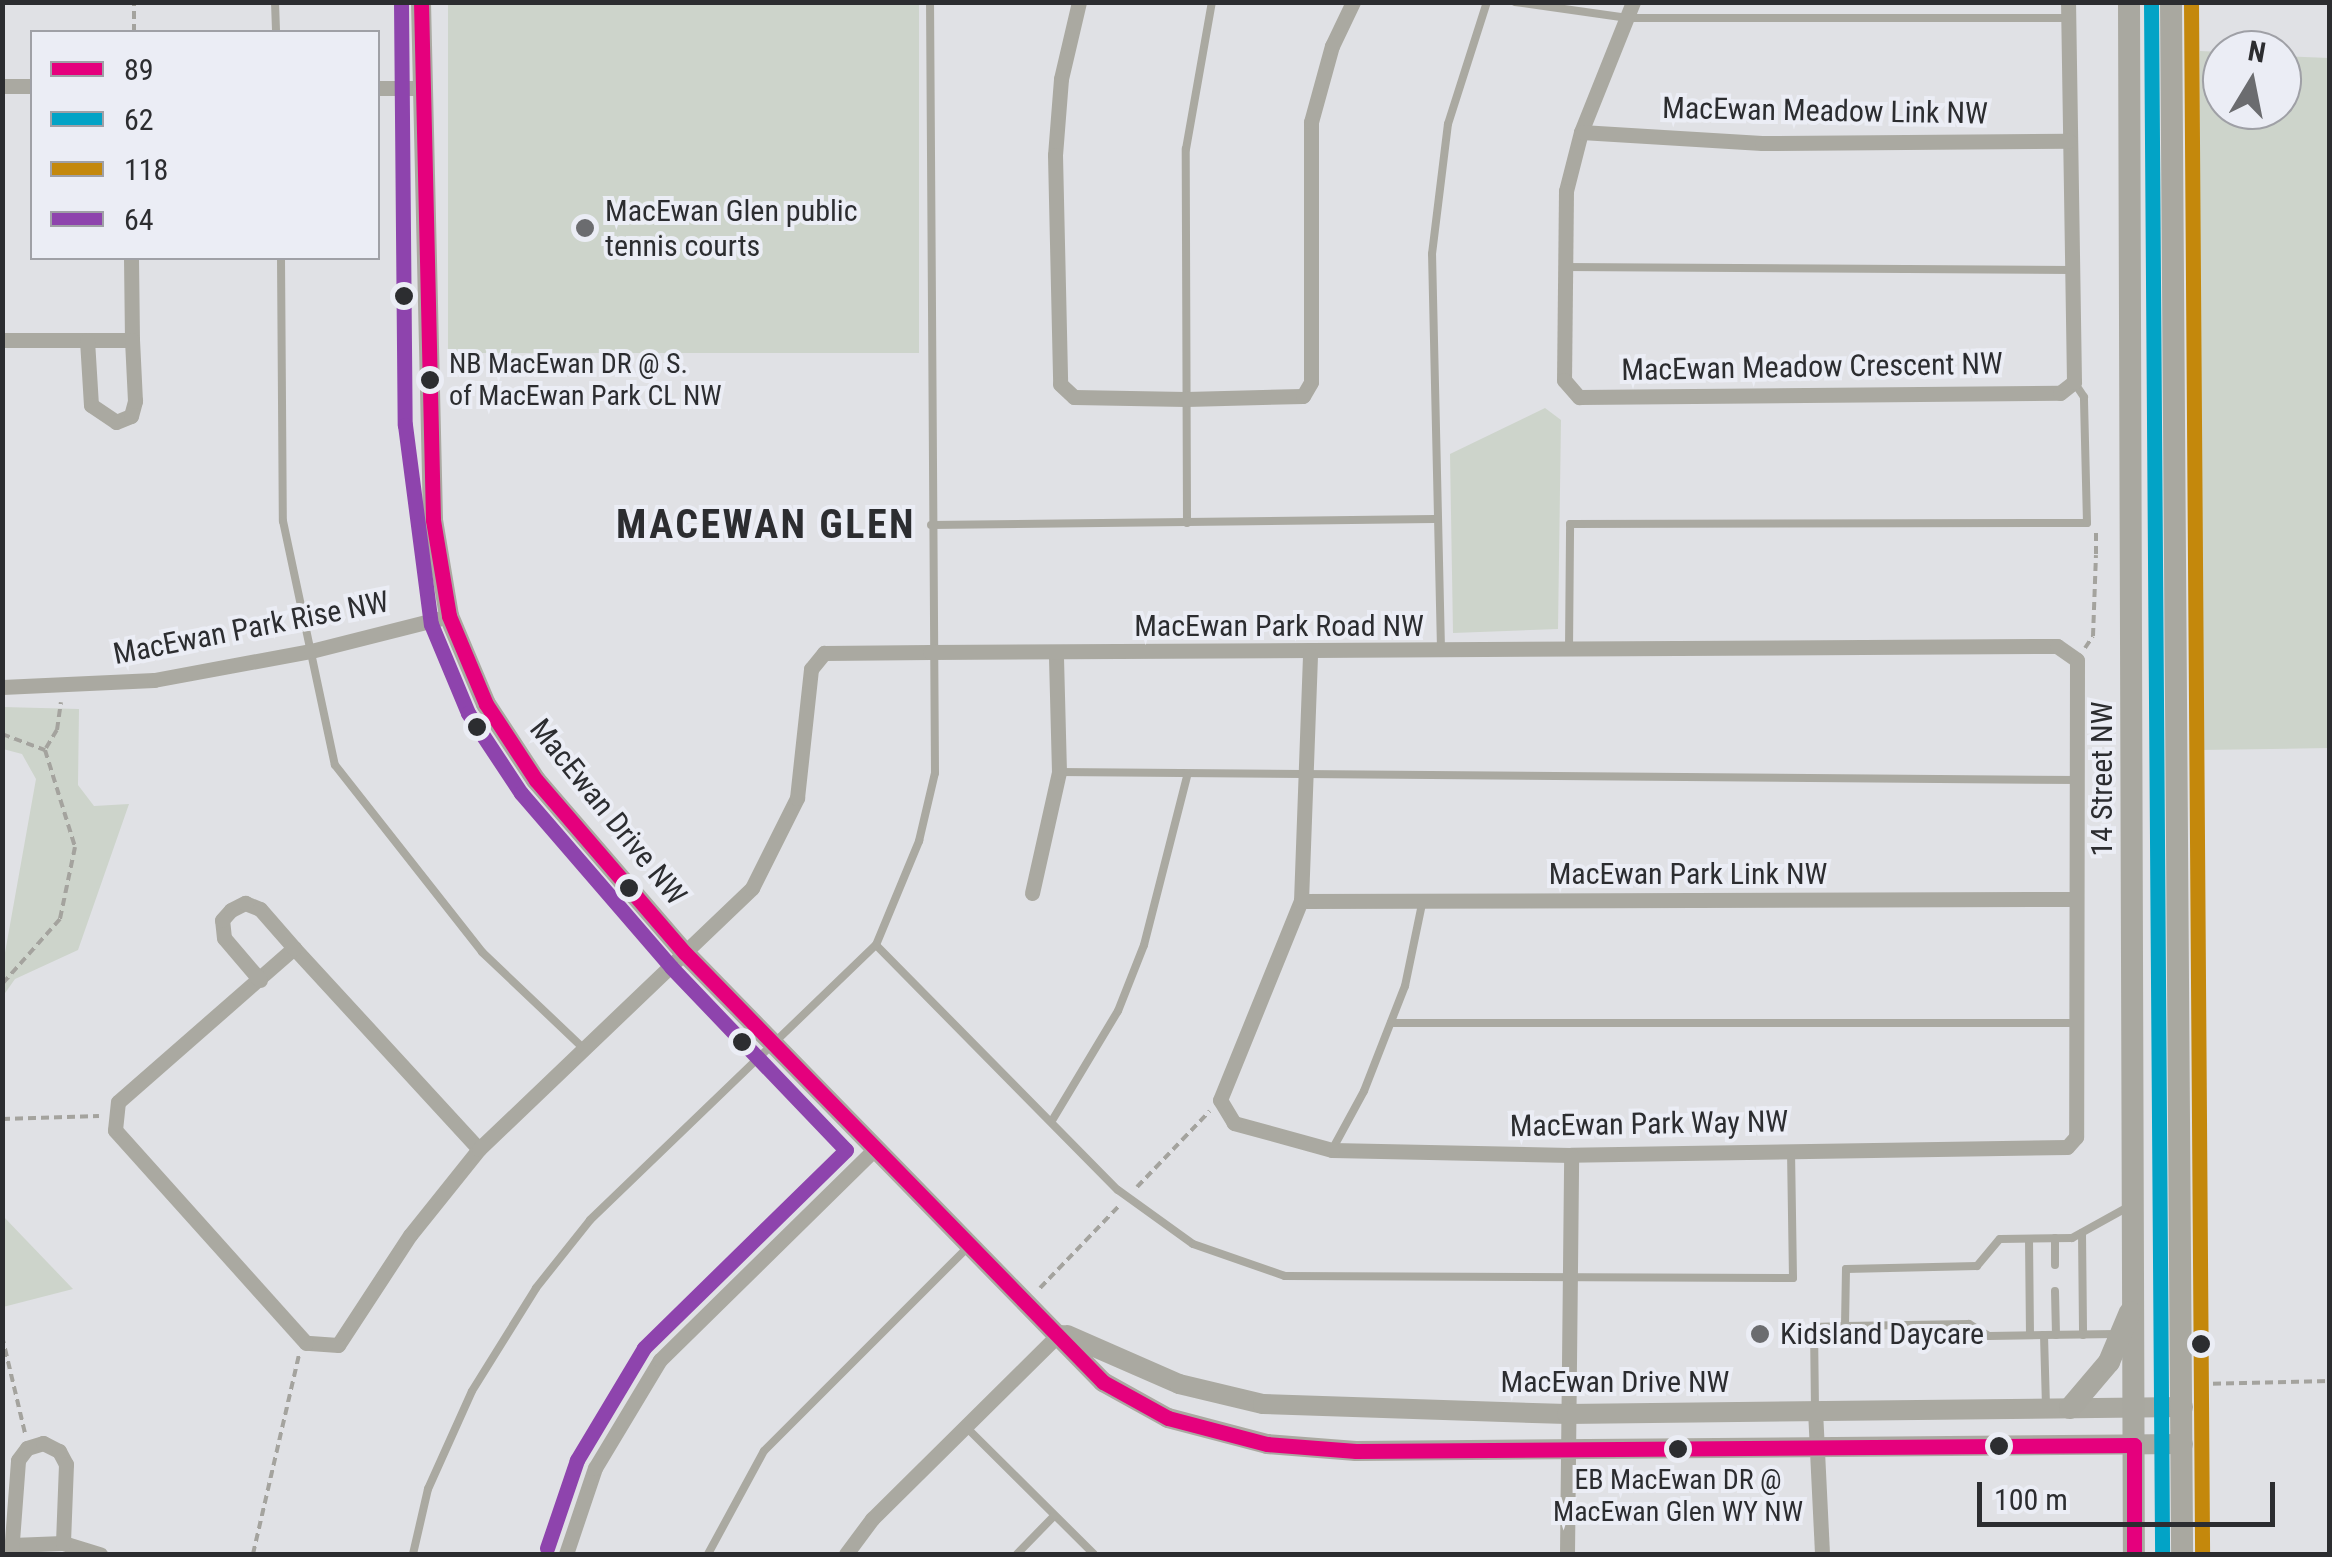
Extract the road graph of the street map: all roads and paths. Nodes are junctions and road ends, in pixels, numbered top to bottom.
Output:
1 (134, 2) edge
2 (275, 2) edge
3 (420, 2) edge
4 (930, 2) edge
5 (1078, 2) edge
6 (1212, 2) edge
7 (1353, 2) edge
8 (1487, 2) edge
9 (1515, 2) edge
10 (2129, 2) edge
11 (2170, 2) edge
12 (1630, 10) edge
13 (2068, 10) edge
14 (134, 30) edge
15 (276, 30) edge
16 (2, 86) edge
17 (30, 86) edge
18 (380, 88) edge
19 (424, 88) junction
20 (1581, 132) junction
21 (2069, 140) junction
22 (131, 260) edge
23 (280, 260) edge
24 (1564, 267) junction
25 (2072, 270) junction
26 (2, 340) edge
27 (87, 340) junction
28 (132, 340) junction
29 (2074, 382) junction
30 (1186, 399) junction
31 (1434, 519) junction
32 (1187, 523) junction
33 (2088, 523) junction
34 (931, 525) junction
35 (449, 616) junction
36 (1569, 651) junction
37 (312, 652) junction
38 (930, 652) junction
39 (1441, 653) junction
40 (1056, 654) junction
41 (1310, 654) junction
42 (2077, 660) junction
43 (2, 687) edge
44 (59, 687) junction
45 (2, 734) edge
46 (45, 750) junction
47 (1059, 772) junction
48 (1310, 773) junction
49 (1188, 776) junction
50 (2078, 780) junction
51 (1032, 893) dead end
52 (2076, 899) junction
53 (1301, 900) junction
54 (1422, 904) junction
55 (876, 945) junction
56 (294, 948) junction
57 (685, 954) junction
58 (260, 980) junction
59 (2, 984) edge
60 (1392, 1023) junction
61 (2075, 1024) junction
62 (581, 1046) junction
63 (778, 1047) junction
64 (1220, 1100) junction
65 (114, 1114) junction
66 (2, 1119) edge
67 (1052, 1120) junction
68 (479, 1149) junction
69 (874, 1150) junction
70 (1332, 1150) junction
71 (1791, 1150) junction
72 (1571, 1155) junction
73 (1127, 1197) junction
74 (2134, 1204) junction
75 (2082, 1233) junction
76 (2055, 1238) junction
77 (2029, 1239) junction
78 (968, 1246) junction
79 (2055, 1265) dead end
80 (1570, 1280) junction
81 (2055, 1291) dead end
82 (2135, 1299) junction
83 (1026, 1303) junction
84 (1845, 1326) junction
85 (1061, 1332) junction
86 (2120, 1334) junction
87 (2030, 1335) junction
88 (2044, 1335) junction
89 (2056, 1335) junction
90 (2084, 1335) junction
91 (2, 1336) edge
92 (306, 1342) junction
93 (2330, 1380) edge
94 (2200, 1384) dead end
95 (2183, 1407) junction
96 (2046, 1408) junction
97 (2070, 1408) junction
98 (2133, 1408) junction
99 (1816, 1410) junction
100 (1568, 1414) junction
101 (964, 1426) junction
102 (2134, 1444) junction
103 (2182, 1444) junction
104 (27, 1448) junction
105 (1820, 1452) junction
106 (1568, 1454) junction
107 (1052, 1518) junction
108 (62, 1543) junction
109 (11, 1550) edge
110 (100, 1554) edge
111 (253, 1554) edge
112 (413, 1554) edge
113 (566, 1554) edge
114 (708, 1554) edge
115 (846, 1554) edge
116 (1017, 1554) edge
117 (1094, 1554) edge
118 (1567, 1554) edge
119 (1822, 1554) edge
120 (2134, 1554) edge
121 (2182, 1554) edge

1 - 14 path
2 - 15 lane
3 - 19 street, MacEwan Drive NW
4 - 34 lane
5 - 30 street
6 - 30 lane
7 - 30 street
8 - 31 lane
9 - 12 lane
10 - 74 main road, 14 Street NW
11 - 95 main road
12 - 13 lane
12 - 20 street, MacEwan Meadow Crescent NW
13 - 21 street
16 - 17 street
18 - 19 street
19 - 35 street, MacEwan Drive NW
20 - 21 street, MacEwan Meadow Link NW
20 - 24 street, MacEwan Meadow Crescent NW
21 - 25 street
22 - 28 street
23 - 37 lane
24 - 25 lane
24 - 29 street, MacEwan Meadow Crescent NW
25 - 29 street
26 - 27 street
27 - 28 street
27 - 28 street
29 - 33 lane
30 - 32 lane
31 - 32 lane
31 - 39 lane
32 - 34 lane
33 - 36 lane
33 - 42 path
34 - 38 lane
35 - 37 street, MacEwan Park Rise NW
35 - 57 street, MacEwan Drive NW
36 - 39 street, MacEwan Park Road NW
36 - 42 street, MacEwan Park Road NW
37 - 44 street, MacEwan Park Rise NW
37 - 62 lane
38 - 40 street, MacEwan Park Road NW
38 - 55 lane
38 - 57 street, MacEwan Park Road NW
39 - 41 street, MacEwan Park Road NW
40 - 41 street, MacEwan Park Road NW
40 - 47 street
41 - 48 street
42 - 50 street, MacEwan Park Way NW
43 - 44 street, MacEwan Park Rise NW
44 - 46 path
45 - 46 path
46 - 59 path
47 - 49 lane
47 - 51 street
48 - 49 lane
48 - 50 lane
48 - 53 street
49 - 67 lane
50 - 52 street, MacEwan Park Way NW
52 - 54 street, MacEwan Park Link NW
52 - 61 street, MacEwan Park Way NW
53 - 54 street, MacEwan Park Link NW
53 - 64 street
54 - 60 lane
55 - 63 lane
55 - 67 lane
56 - 58 street
56 - 58 street
56 - 68 street
57 - 62 street, MacEwan Park Road NW
57 - 63 street, MacEwan Drive NW
58 - 65 street
60 - 61 lane
60 - 70 lane
61 - 71 street, MacEwan Park Way NW
62 - 68 street, MacEwan Park Road NW
63 - 69 street, MacEwan Drive NW
63 - 112 lane
64 - 70 street, MacEwan Park Way NW
64 - 73 path
65 - 66 path
65 - 92 street
67 - 73 lane
68 - 92 street, MacEwan Park Road NW
69 - 78 street, MacEwan Drive NW
69 - 113 street
70 - 72 street, MacEwan Park Way NW
71 - 72 street, MacEwan Park Way NW
71 - 80 lane
72 - 80 street
73 - 80 lane
73 - 83 path
74 - 75 lane
74 - 82 main road, 14 Street NW
75 - 76 lane
75 - 90 lane
76 - 77 lane
76 - 79 lane
77 - 84 lane
77 - 87 lane
78 - 83 street, MacEwan Drive NW
78 - 114 lane
80 - 100 street
81 - 89 lane
82 - 86 main road
82 - 98 main road, 14 Street NW
83 - 85 street, MacEwan Drive NW
84 - 87 lane
84 - 99 lane
85 - 100 street, MacEwan Drive NW
85 - 101 street
85 - 106 street, MacEwan Drive NW
86 - 90 lane
86 - 97 main road
87 - 88 lane
88 - 89 lane
88 - 96 lane
89 - 90 lane
91 - 104 path
92 - 111 path
93 - 94 path
95 - 98 street, MacEwan Drive NW
95 - 103 main road
96 - 97 street, MacEwan Drive NW
96 - 99 street, MacEwan Drive NW
97 - 98 street, MacEwan Drive NW
98 - 102 main road, 14 Street NW
99 - 100 street, MacEwan Drive NW
99 - 105 street
100 - 106 street
101 - 107 lane
101 - 115 street
102 - 103 street, MacEwan Drive NW
102 - 105 street, MacEwan Drive NW
102 - 120 main road, 14 Street NW
103 - 121 main road
104 - 108 street
104 - 109 street
105 - 106 street, MacEwan Drive NW
105 - 119 street
106 - 118 street
107 - 116 lane
107 - 117 lane
108 - 109 street
108 - 110 street

